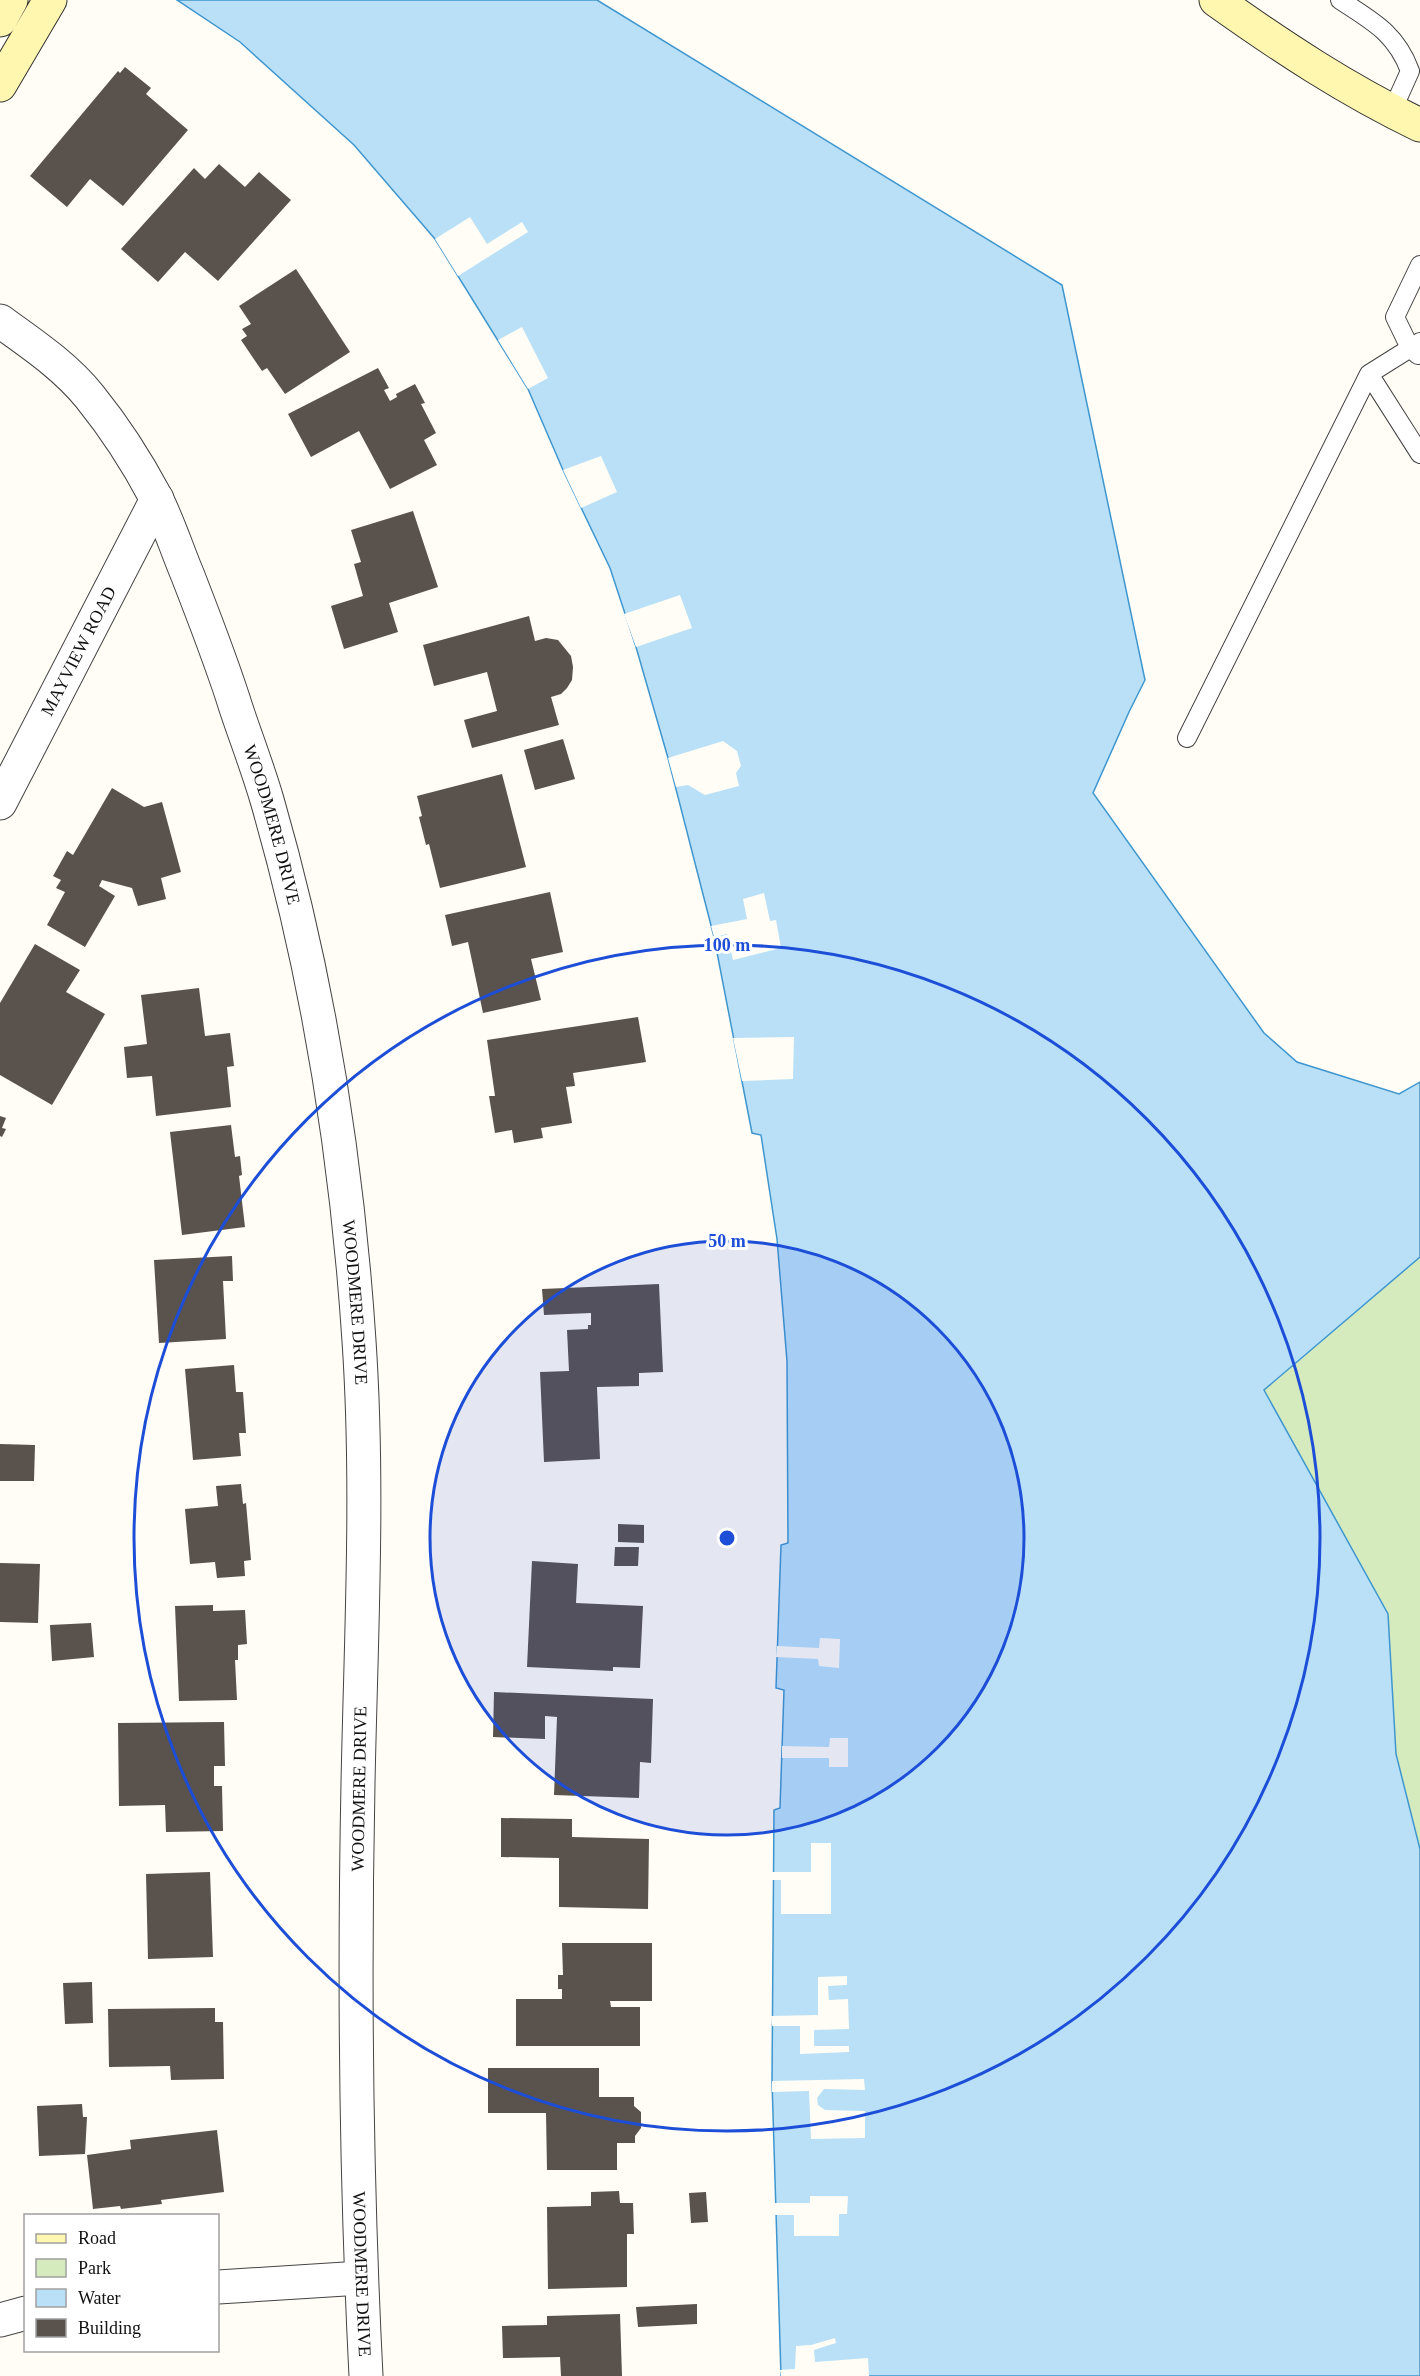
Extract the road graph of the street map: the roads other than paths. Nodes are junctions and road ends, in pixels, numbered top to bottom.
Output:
1 (11, 0) edge
2 (50, 0) edge
3 (1216, 0) edge
4 (1340, 0) edge
5 (0, 20) edge
6 (0, 85) edge
7 (1406, 118) edge
8 (1420, 265) edge
9 (0, 321) edge
10 (1417, 349) edge
11 (1369, 374) junction
12 (1420, 454) edge
13 (157, 499) junction
14 (1187, 738) dead end
15 (0, 803) edge
16 (361, 2278) junction
17 (219, 2287) edge
18 (24, 2314) edge
19 (0, 2320) edge
20 (366, 2376) edge

1 - 5 main road
2 - 6 main road
3 - 7 main road
4 - 7 lane
8 - 10 lane
9 - 13 street, WOODMERE DRIVE
10 - 11 lane
11 - 12 lane
11 - 14 lane
13 - 15 street, MAYVIEW ROAD
13 - 16 street, WOODMERE DRIVE
16 - 17 street
16 - 20 street, WOODMERE DRIVE
18 - 19 street

